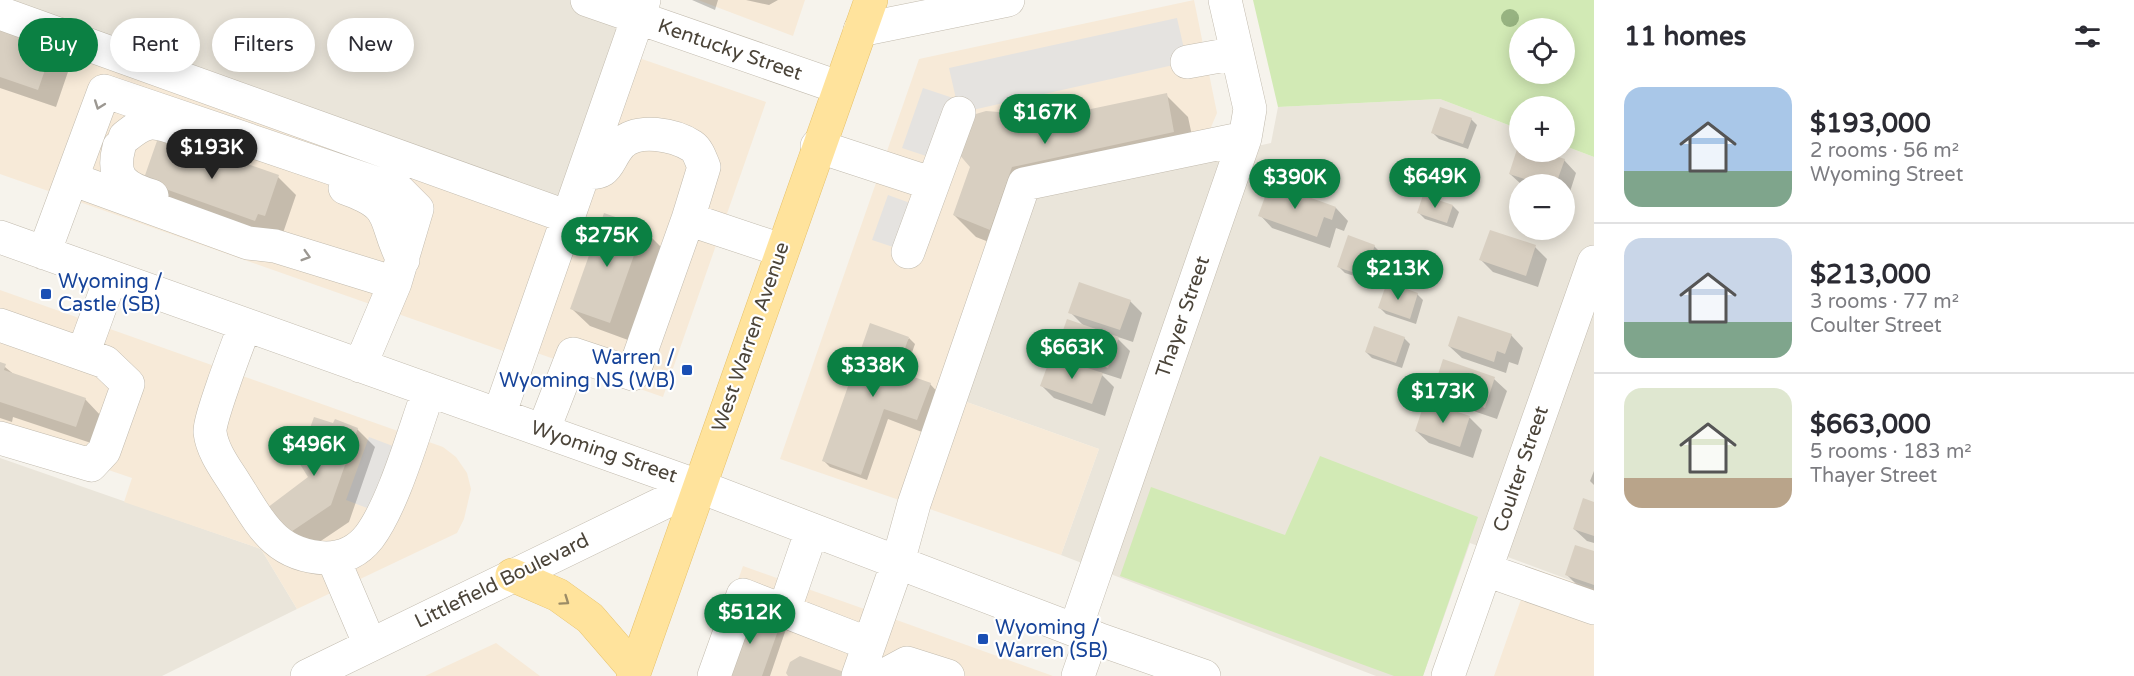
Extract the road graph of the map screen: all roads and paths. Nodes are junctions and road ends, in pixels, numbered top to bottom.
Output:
1 (588, 0) edge
2 (1008, 0) edge
3 (1225, 0) edge
4 (641, 9) edge
5 (0, 13) edge
6 (866, 15) edge
7 (1237, 53) junction
8 (1187, 62) dead end
9 (838, 87) junction
10 (959, 113) dead end
11 (1245, 138) junction
12 (818, 146) junction
13 (584, 172) junction
14 (72, 179) junction
15 (933, 184) junction
16 (568, 217) junction
17 (688, 219) junction
18 (0, 237) edge
19 (273, 245) junction
20 (781, 250) junction
21 (908, 252) dead end
22 (44, 253) junction
23 (1594, 262) edge
24 (399, 272) junction
25 (111, 277) junction
26 (245, 324) junction
27 (0, 325) edge
28 (83, 354) junction
29 (360, 366) junction
30 (429, 390) junction
31 (499, 415) junction
32 (543, 431) junction
33 (0, 438) edge
34 (698, 486) junction
35 (812, 530) junction
36 (333, 558) junction
37 (898, 562) junction
38 (1486, 570) junction
39 (512, 575) junction
40 (1594, 608) edge
41 (784, 611) junction
42 (1084, 633) junction
43 (869, 644) junction
44 (370, 645) junction
45 (634, 673) edge
46 (307, 676) edge
47 (714, 676) edge
48 (858, 676) edge
49 (883, 676) edge
50 (948, 676) edge
51 (1078, 676) edge
52 (1204, 676) edge
53 (1448, 676) edge

1 - 4 street, Kentucky Street
2 - 6 street
3 - 7 street, Thayer Street
4 - 9 street, Kentucky Street
4 - 13 street
5 - 16 street
6 - 9 main road, West Warren Avenue
7 - 8 street
7 - 11 street, Thayer Street
9 - 12 main road, West Warren Avenue
10 - 15 street
11 - 37 street
11 - 42 street, Thayer Street
12 - 15 street
12 - 20 main road, West Warren Avenue
13 - 16 street
13 - 17 street
14 - 19 street
14 - 22 street
24 -> 14 street
15 - 21 street
16 - 31 street
17 - 20 street
17 - 32 street
18 - 22 street, Wyoming Street
19 -> 24 street
19 - 24 street
20 - 34 main road, West Warren Avenue
22 - 25 street, Wyoming Street
23 - 38 street, Coulter Street
24 - 29 street
25 - 26 street, Wyoming Street
25 - 28 street
26 - 29 street, Wyoming Street
26 - 36 street
27 - 28 street
28 - 33 street
29 - 30 street, Wyoming Street
30 - 31 street, Wyoming Street
30 - 36 street
31 - 32 street, Wyoming Street
32 - 34 street, Wyoming Street
34 - 35 street, Wyoming Street
34 - 39 street, Littlefield Boulevard
34 - 45 main road, West Warren Avenue
35 - 37 street, Wyoming Street
35 - 41 street
36 - 44 street
37 - 42 street, Wyoming Street
37 - 43 street
38 - 40 street
38 - 53 street, Coulter Street
39 - 44 street, Littlefield Boulevard
39 -> 45 main road
41 - 43 street
41 - 47 street
42 - 51 street, Thayer Street
42 - 52 street, Wyoming Street
43 - 48 street
44 - 46 street, Littlefield Boulevard
49 - 50 street

